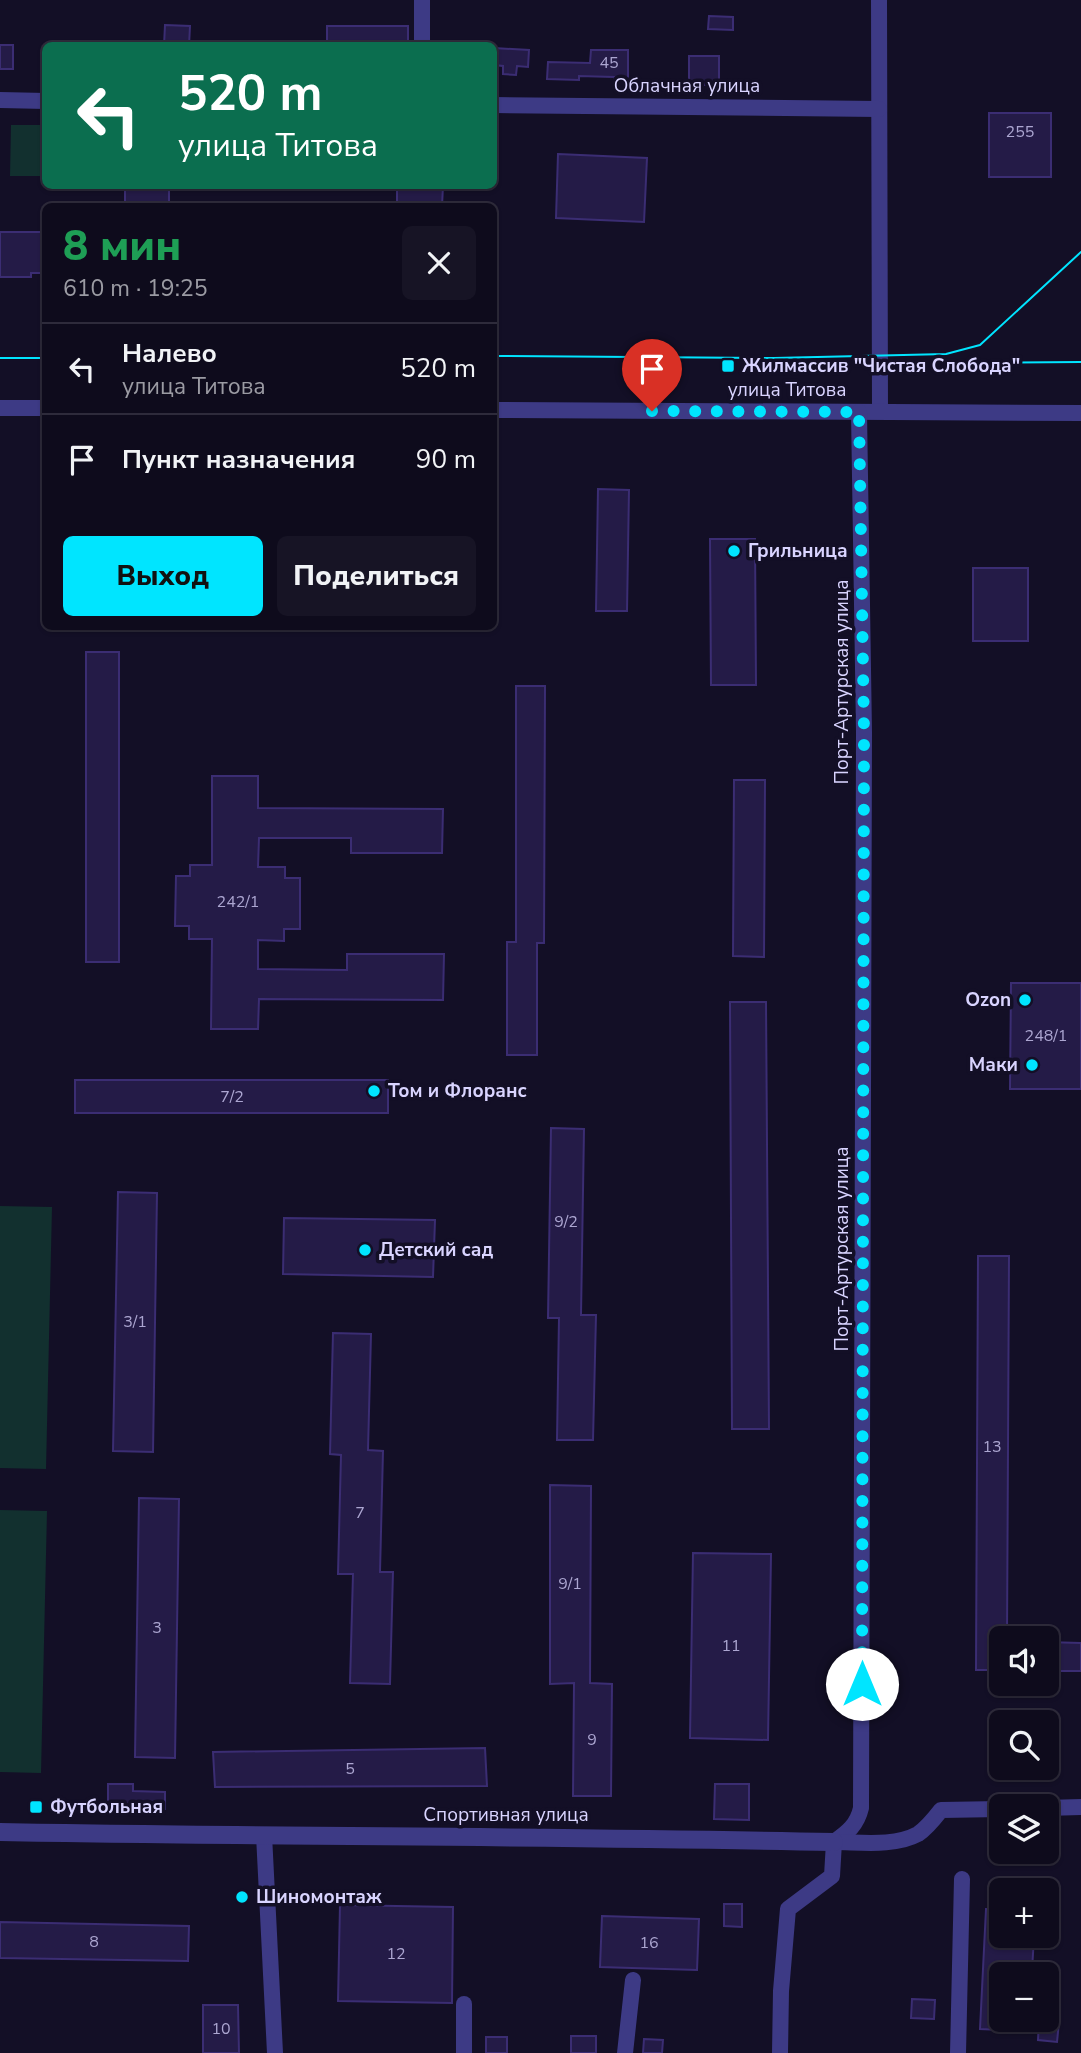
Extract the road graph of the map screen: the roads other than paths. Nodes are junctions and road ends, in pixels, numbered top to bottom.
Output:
1 (422, 0) edge
2 (879, 0) edge
3 (422, 42) edge
4 (0, 100) edge
5 (42, 101) edge
6 (497, 105) edge
7 (879, 109) junction
8 (0, 408) edge
9 (42, 408) edge
10 (497, 410) edge
11 (880, 411) junction
12 (859, 412) junction
13 (1081, 413) edge
14 (1081, 1807) edge
15 (1059, 1808) edge
16 (989, 1809) edge
17 (0, 1832) edge
18 (264, 1835) junction
19 (834, 1842) junction
20 (962, 1879) dead end
21 (633, 1980) dead end
22 (464, 2004) dead end
23 (275, 2053) edge
24 (464, 2053) edge
25 (625, 2053) edge
26 (780, 2053) edge
27 (958, 2053) edge

1 - 3 street
2 - 7 street
4 - 5 street
6 - 7 street, Облачная улица
7 - 11 street
8 - 9 street
10 - 12 street, улица Титова
11 - 12 street, улица Титова
11 - 13 street, улица Титова
12 - 19 street, Порт-Артурская улица
14 - 15 street
16 - 19 street, Спортивная улица
17 - 18 street, Спортивная улица
18 - 19 street, Спортивная улица
18 - 23 street
19 - 26 street
20 - 27 street
21 - 25 street
22 - 24 street

